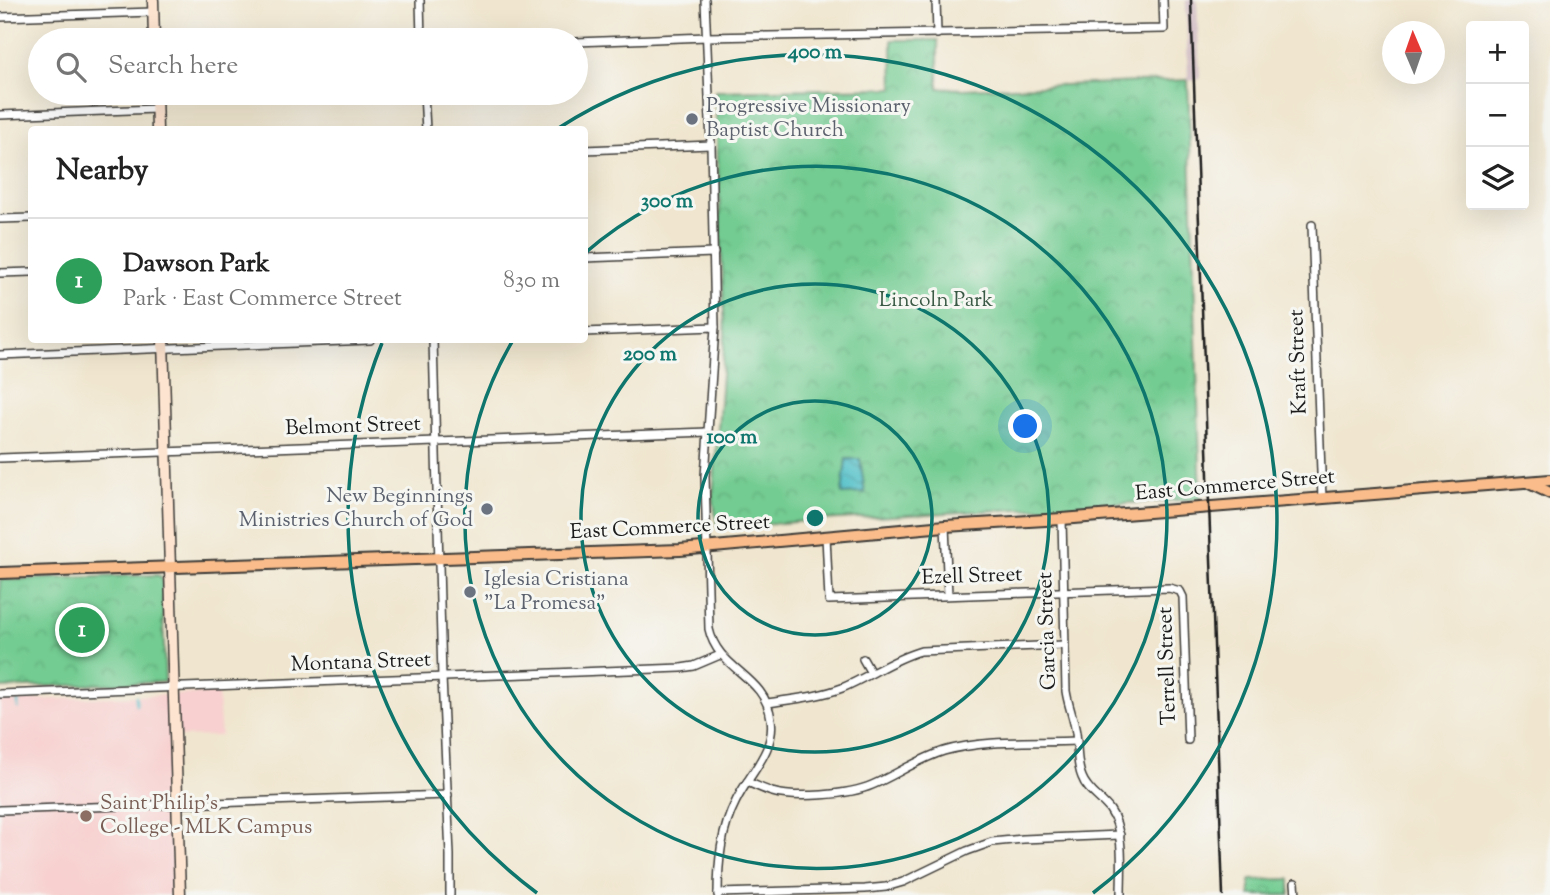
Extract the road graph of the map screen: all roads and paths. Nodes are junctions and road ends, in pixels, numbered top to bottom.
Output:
1 (153, 0) edge
2 (420, 0) edge
3 (705, 0) edge
4 (936, 0) edge
5 (1163, 0) edge
6 (153, 12) junction
7 (0, 17) edge
8 (154, 28) edge
9 (421, 28) edge
10 (937, 34) junction
11 (707, 37) junction
12 (588, 42) edge
13 (156, 105) edge
14 (424, 105) edge
15 (156, 109) junction
16 (0, 115) edge
17 (157, 126) edge
18 (425, 126) edge
19 (711, 145) junction
20 (588, 150) edge
21 (28, 218) edge
22 (0, 219) edge
23 (1312, 225) dead end
24 (714, 253) junction
25 (588, 258) edge
26 (28, 272) edge
27 (0, 273) edge
28 (715, 327) junction
29 (588, 332) edge
30 (215, 343) edge
31 (433, 343) edge
32 (163, 344) edge
33 (0, 355) edge
34 (708, 432) junction
35 (436, 441) junction
36 (166, 451) junction
37 (0, 457) edge
38 (1550, 480) edge
39 (1526, 481) junction
40 (1550, 494) edge
41 (1322, 499) junction
42 (1062, 519) junction
43 (945, 526) junction
44 (826, 536) junction
45 (706, 547) junction
46 (438, 558) junction
47 (170, 567) junction
48 (0, 573) edge
49 (1065, 591) junction
50 (1180, 591) joint
51 (948, 595) junction
52 (1064, 645) junction
53 (720, 654) junction
54 (863, 659) dead end
55 (871, 673) junction
56 (442, 677) junction
57 (173, 688) junction
58 (0, 694) edge
59 (768, 703) junction
60 (1188, 740) dead end
61 (1076, 741) junction
62 (747, 782) junction
63 (448, 795) junction
64 (177, 803) junction
65 (0, 810) edge
66 (1119, 835) junction
67 (1295, 883) dead end
68 (718, 894) edge
69 (180, 895) edge
70 (450, 895) edge
71 (1121, 895) edge
72 (1296, 895) edge

1 - 6 main road
2 - 9 street
3 - 11 street
4 - 10 street
5 - 10 street
6 - 7 street
6 - 8 main road
10 - 11 street
11 - 12 street
11 - 19 street
13 - 15 main road
14 - 18 street
15 - 16 street
15 - 17 main road
19 - 20 street
19 - 24 street
21 - 22 street
23 - 41 street, Kraft Street
24 - 25 street
24 - 28 street
26 - 27 street
28 - 29 street
28 - 34 street
30 - 32 street
31 - 35 street
32 - 33 street
32 - 36 main road
34 - 35 street, Belmont Street
34 - 45 street
35 - 36 street, Belmont Street
35 - 46 street
36 - 37 street, Belmont Street
36 - 47 main road
38 - 39 main road, East Commerce Street
39 - 40 main road
39 - 41 main road, East Commerce Street
41 - 42 main road, East Commerce Street
42 - 43 main road, East Commerce Street
42 - 49 street, Garcia Street
43 - 44 main road, East Commerce Street
43 - 51 street
44 - 45 main road, East Commerce Street
44 - 51 street, Ezell Street
45 - 46 main road, East Commerce Street
45 - 53 street
46 - 47 main road, East Commerce Street
46 - 56 street
47 - 48 main road, East Commerce Street
47 - 57 main road
49 - 50 street, Ezell Street
49 - 51 street, Ezell Street
49 - 52 street, Garcia Street
50 - 60 street, Terrell Street
52 - 55 street
52 - 61 street, Garcia Street
53 - 56 street, Montana Street
53 - 59 street
54 - 55 street
55 - 59 street
56 - 57 street, Montana Street
56 - 63 street
57 - 58 street, Montana Street
57 - 64 main road
59 - 62 street
61 - 62 street
61 - 66 street, Garcia Street
62 - 68 street
63 - 64 street
63 - 70 street
64 - 65 street
64 - 69 main road
66 - 68 street
66 - 71 street, Garcia Street
67 - 72 street

